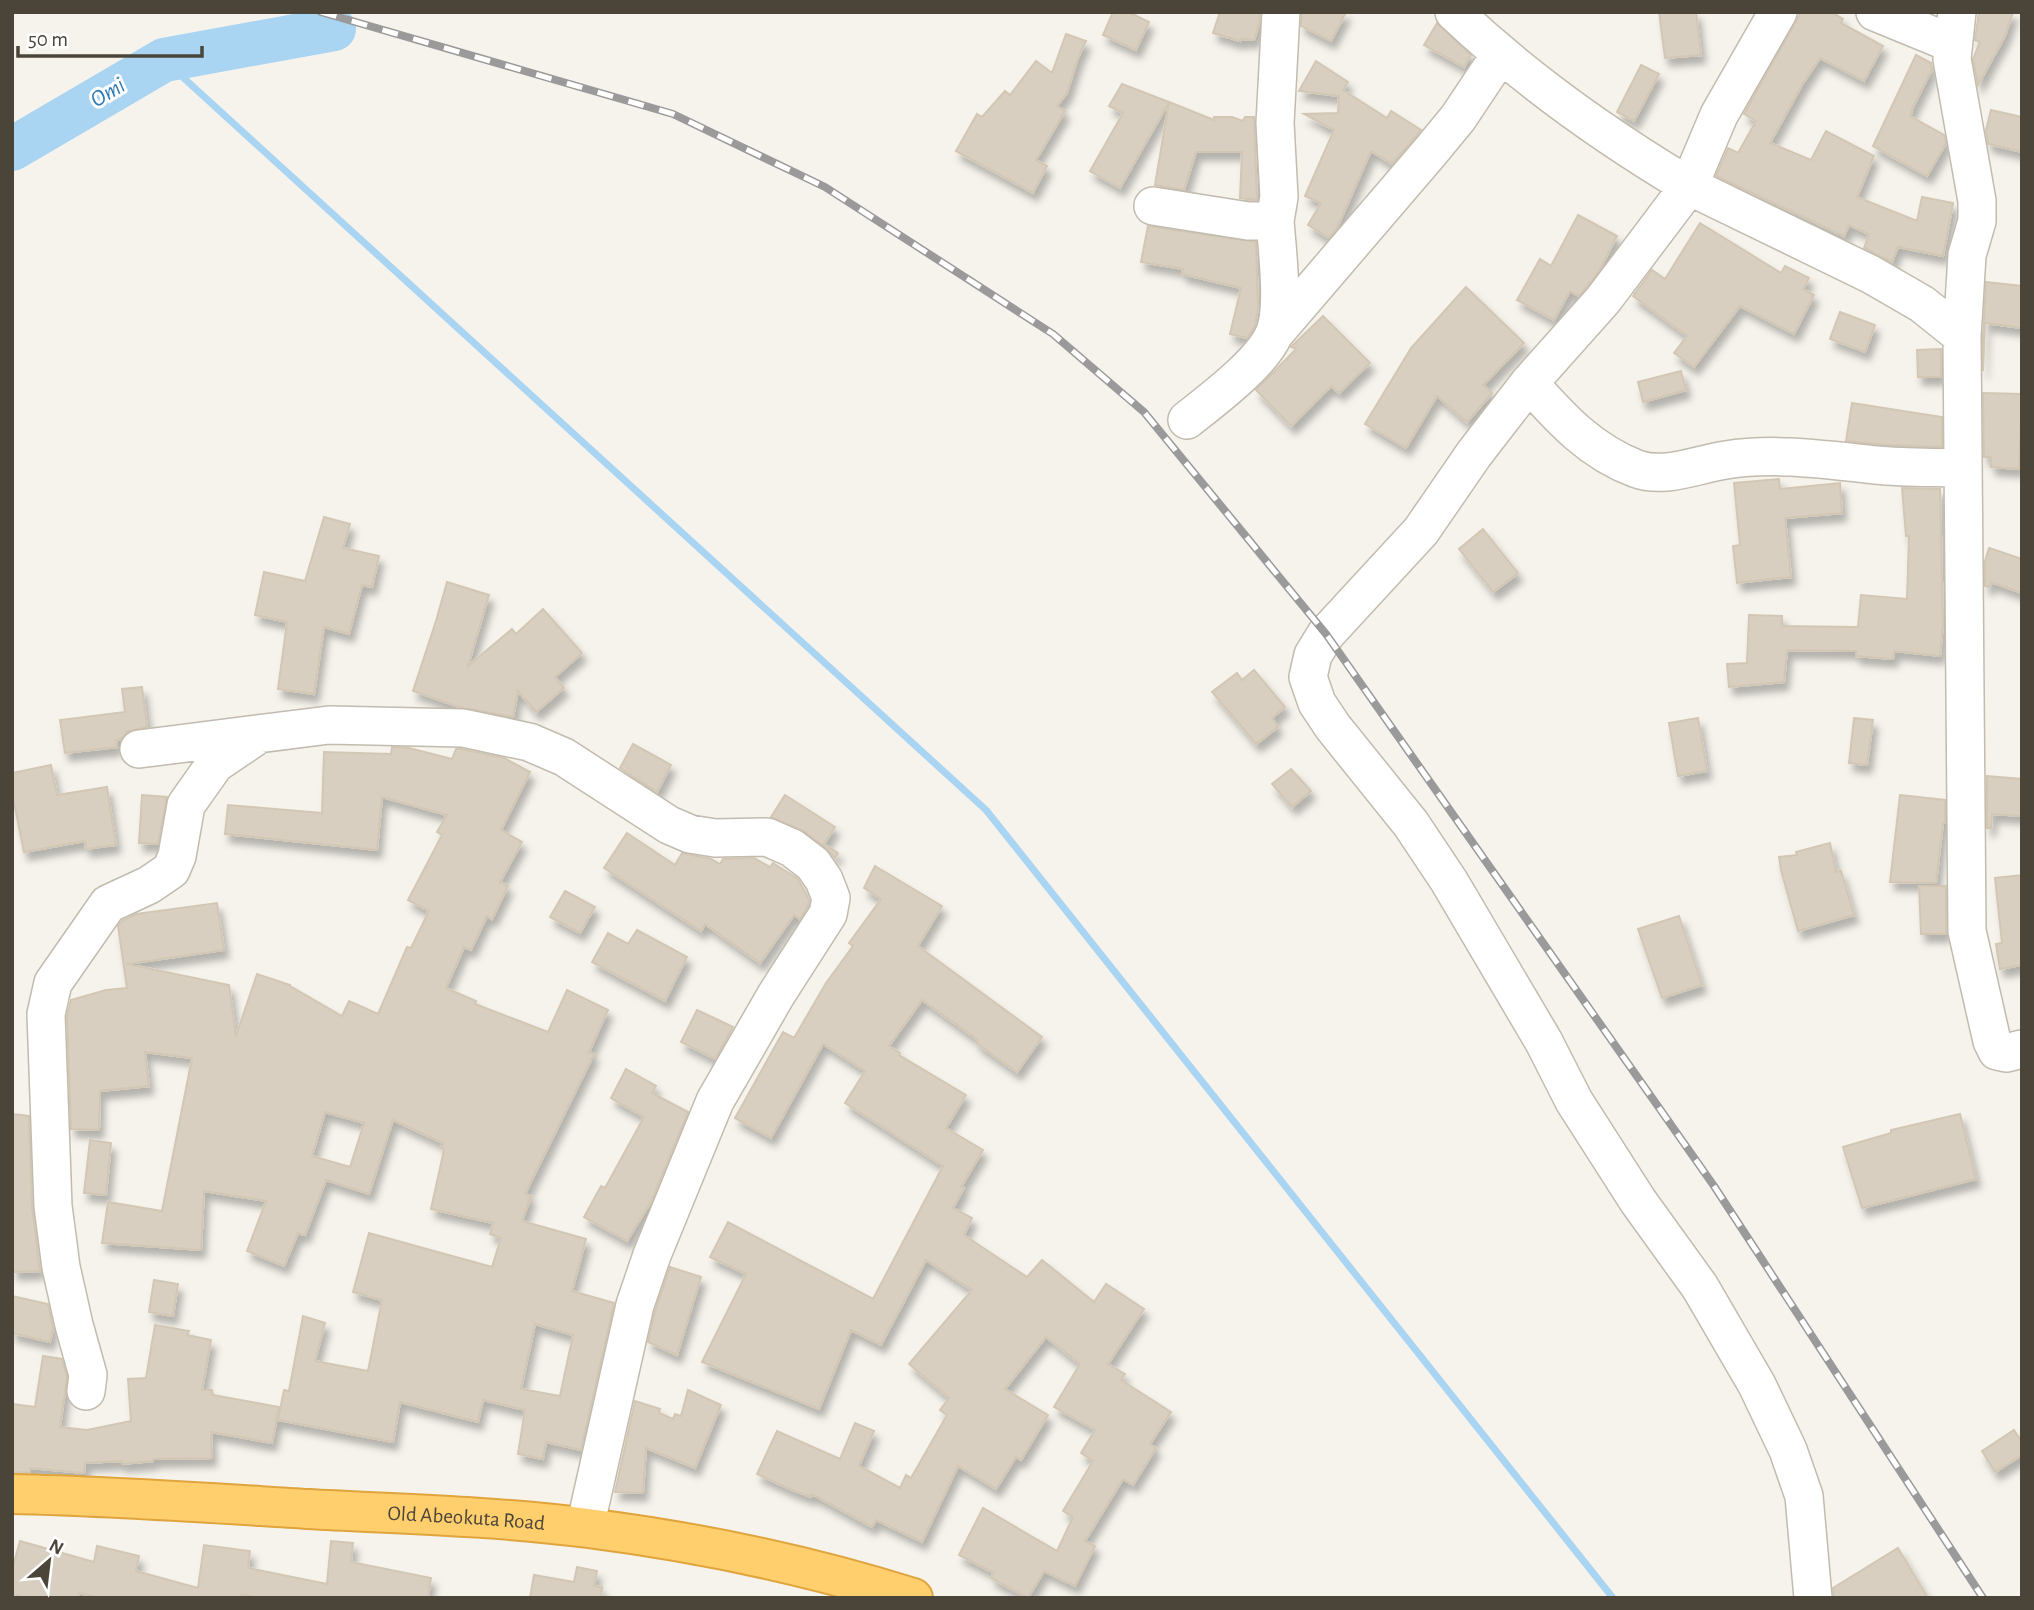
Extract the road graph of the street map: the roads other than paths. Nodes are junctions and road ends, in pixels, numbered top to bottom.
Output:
1 (1281, 12) edge
2 (1454, 12) edge
3 (1778, 12) edge
4 (1875, 12) edge
5 (1955, 28) edge
6 (1500, 55) junction
7 (1689, 186) junction
8 (1153, 206) dead end
9 (1275, 221) junction
10 (1275, 332) junction
11 (1962, 336) junction
12 (1530, 383) junction
13 (1186, 420) dead end
14 (1962, 468) junction
15 (259, 734) junction
16 (139, 748) dead end
17 (2022, 1049) edge
18 (86, 1391) dead end
19 (12, 1494) edge
20 (585, 1527) junction
21 (913, 1598) edge
22 (1813, 1598) edge

1 - 9 street
2 - 6 street
3 - 7 street
4 - 5 street
5 - 11 street
6 - 7 street
6 - 10 street
7 - 11 street
7 - 12 street
8 - 9 street
9 - 10 street
10 - 13 street
11 - 14 street
12 - 14 street
12 - 22 street
14 - 17 street
15 - 16 street
15 - 18 street
15 - 20 street
19 - 20 highway, Old Abeokuta Road
20 - 21 highway, Old Abeokuta Road

